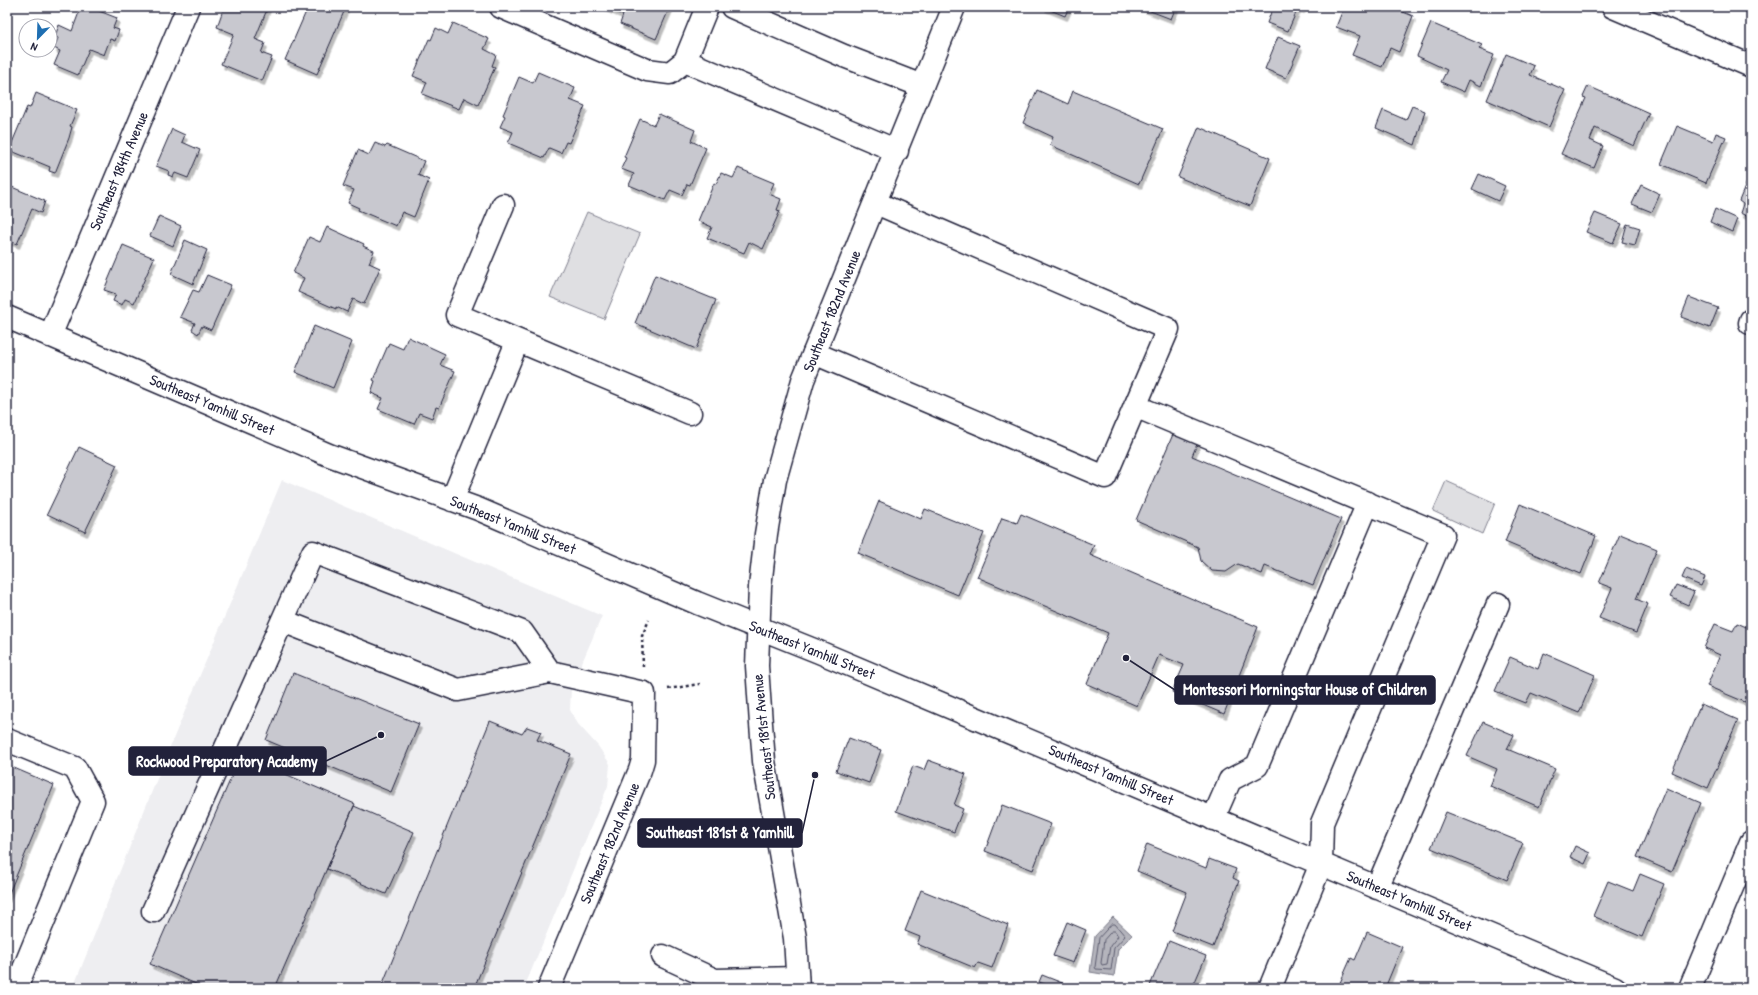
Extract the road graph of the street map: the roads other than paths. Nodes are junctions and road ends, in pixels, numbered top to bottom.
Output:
1 (188, 7) edge
2 (501, 7) edge
3 (708, 7) edge
4 (732, 7) edge
5 (954, 7) edge
6 (1613, 7) edge
7 (685, 61) junction
8 (1751, 66) edge
9 (922, 86) junction
10 (897, 151) junction
11 (876, 203) junction
12 (503, 205) dead end
13 (7, 318) edge
14 (50, 336) junction
15 (517, 342) junction
16 (814, 354) junction
17 (1135, 406) junction
18 (690, 413) dead end
19 (452, 500) junction
20 (1368, 503) junction
21 (1498, 604) dead end
22 (283, 621) junction
23 (758, 627) junction
24 (550, 672) junction
25 (7, 740) edge
26 (1213, 819) junction
27 (1751, 842) edge
28 (1321, 864) junction
29 (1377, 888) junction
30 (153, 911) dead end
31 (663, 956) dead end
32 (798, 983) edge
33 (16, 988) edge
34 (549, 988) edge
35 (1270, 988) edge
36 (1615, 988) edge
37 (1690, 988) edge

1 - 14 street, Southeast 184th Avenue
2 - 7 street
3 - 7 street
4 - 9 street
5 - 9 street, Southeast 182nd Avenue
6 - 8 street
7 - 10 street
9 - 10 street, Southeast 182nd Avenue
10 - 11 street, Southeast 182nd Avenue
11 - 16 street, Southeast 182nd Avenue
11 - 17 street
12 - 15 street
13 - 14 street, Southeast Yamhill Street
14 - 19 street, Southeast Yamhill Street
15 - 18 street
15 - 19 street
16 - 17 street
16 - 23 street, Southeast 182nd Avenue
17 - 20 street
19 - 23 street, Southeast Yamhill Street
20 - 26 street
20 - 28 street
21 - 29 street
22 - 24 street
22 - 24 street
22 - 30 street
23 - 26 street, Southeast Yamhill Street
23 - 32 street, Southeast 181st Avenue
24 - 34 street, Southeast 182nd Avenue
25 - 33 street
26 - 28 street, Southeast Yamhill Street
27 - 37 street
28 - 29 street, Southeast Yamhill Street
28 - 35 street
29 - 36 street, Southeast Yamhill Street
31 - 32 street

